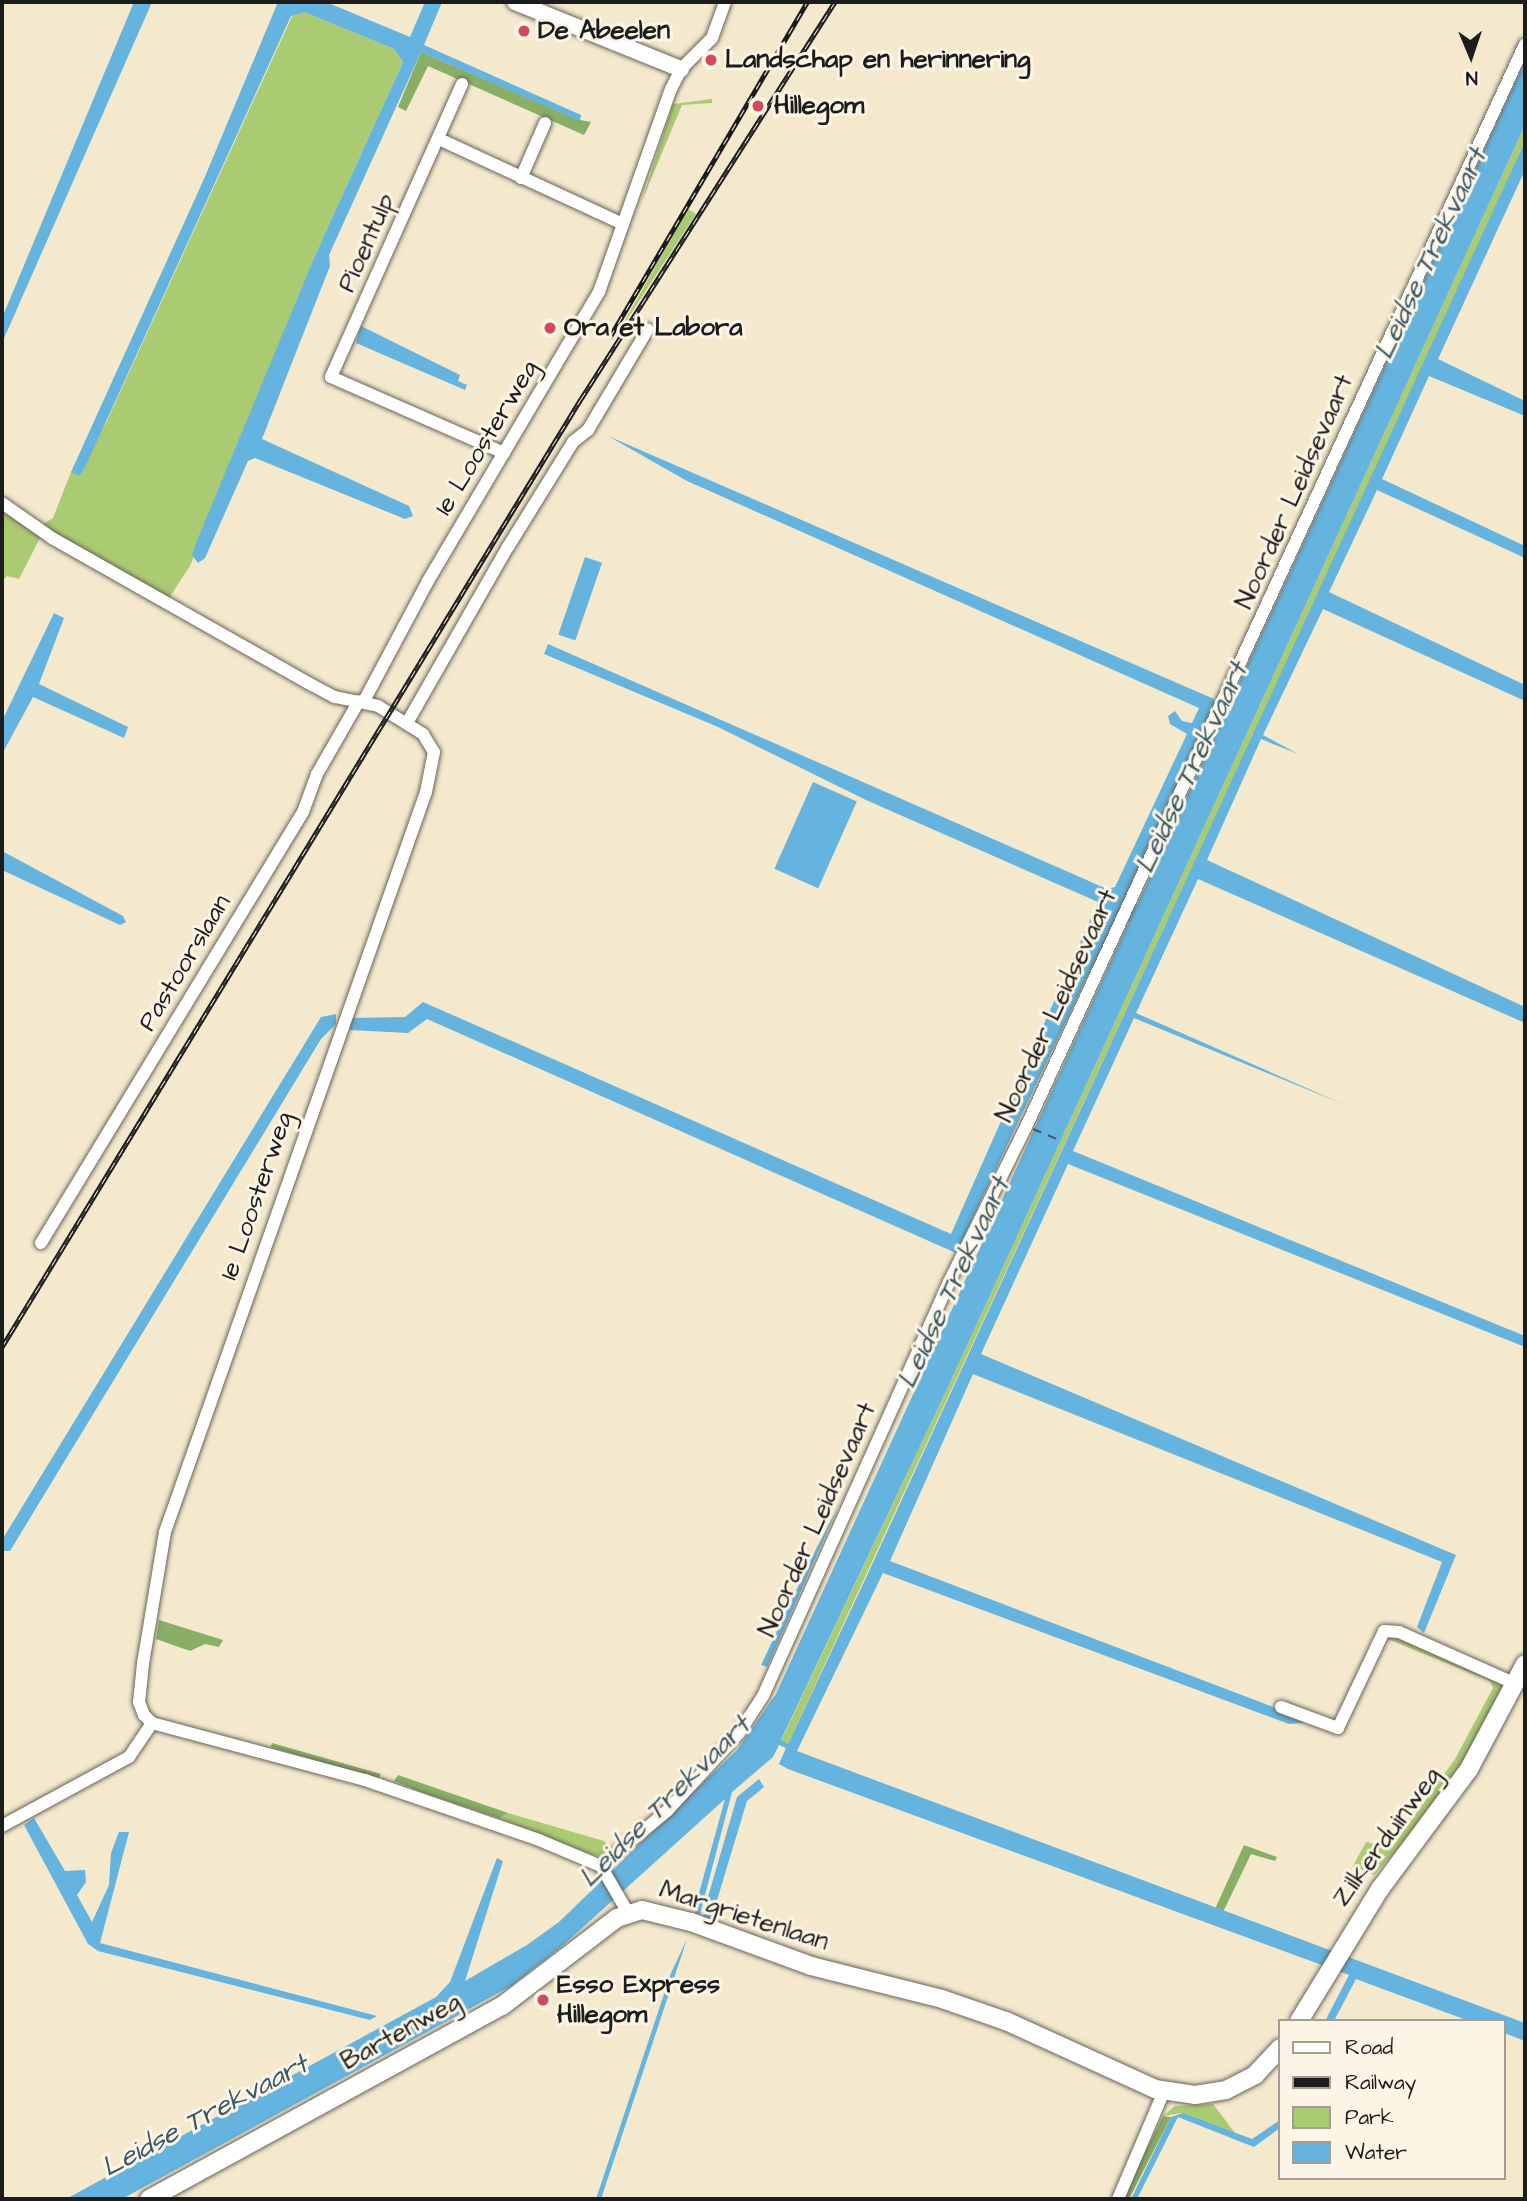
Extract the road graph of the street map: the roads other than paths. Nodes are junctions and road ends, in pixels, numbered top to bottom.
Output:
1 (515, 2) edge
2 (725, 2) edge
3 (1525, 44) edge
4 (681, 69) junction
5 (462, 84) dead end
6 (544, 122) dead end
7 (439, 139) junction
8 (521, 178) junction
9 (623, 224) junction
10 (648, 329) dead end
11 (504, 453) junction
12 (2, 503) edge
13 (361, 701) junction
14 (407, 723) junction
15 (41, 1243) dead end
16 (1525, 1664) edge
17 (1516, 1684) junction
18 (1280, 1707) dead end
19 (152, 1723) junction
20 (2, 1826) edge
21 (605, 1869) junction
22 (628, 1913) junction
23 (1299, 2019) edge
24 (1278, 2050) edge
25 (1164, 2091) junction
26 (146, 2199) edge
27 (1118, 2199) edge

1 - 4 street
2 - 4 street
3 - 21 street, Noorder Leidsevaart
4 - 9 street, 1e Loosterweg
5 - 7 street
6 - 8 street
7 - 8 street
7 - 11 street, Pioentulp
8 - 9 street
9 - 11 street, 1e Loosterweg
10 - 14 street
11 - 13 street, 1e Loosterweg
12 - 13 street
13 - 14 street, 1e Loosterweg
13 - 15 street, Pastoorslaan
14 - 19 street, 1e Loosterweg
16 - 17 main road, Zilkerduinweg
17 - 18 street
17 - 23 main road, Zilkerduinweg
19 - 20 street
19 - 21 street
21 - 22 street, Margrietenlaan
22 - 25 main road, Margrietenlaan
22 - 26 main road, Bartenweg
24 - 25 main road
25 - 27 street

